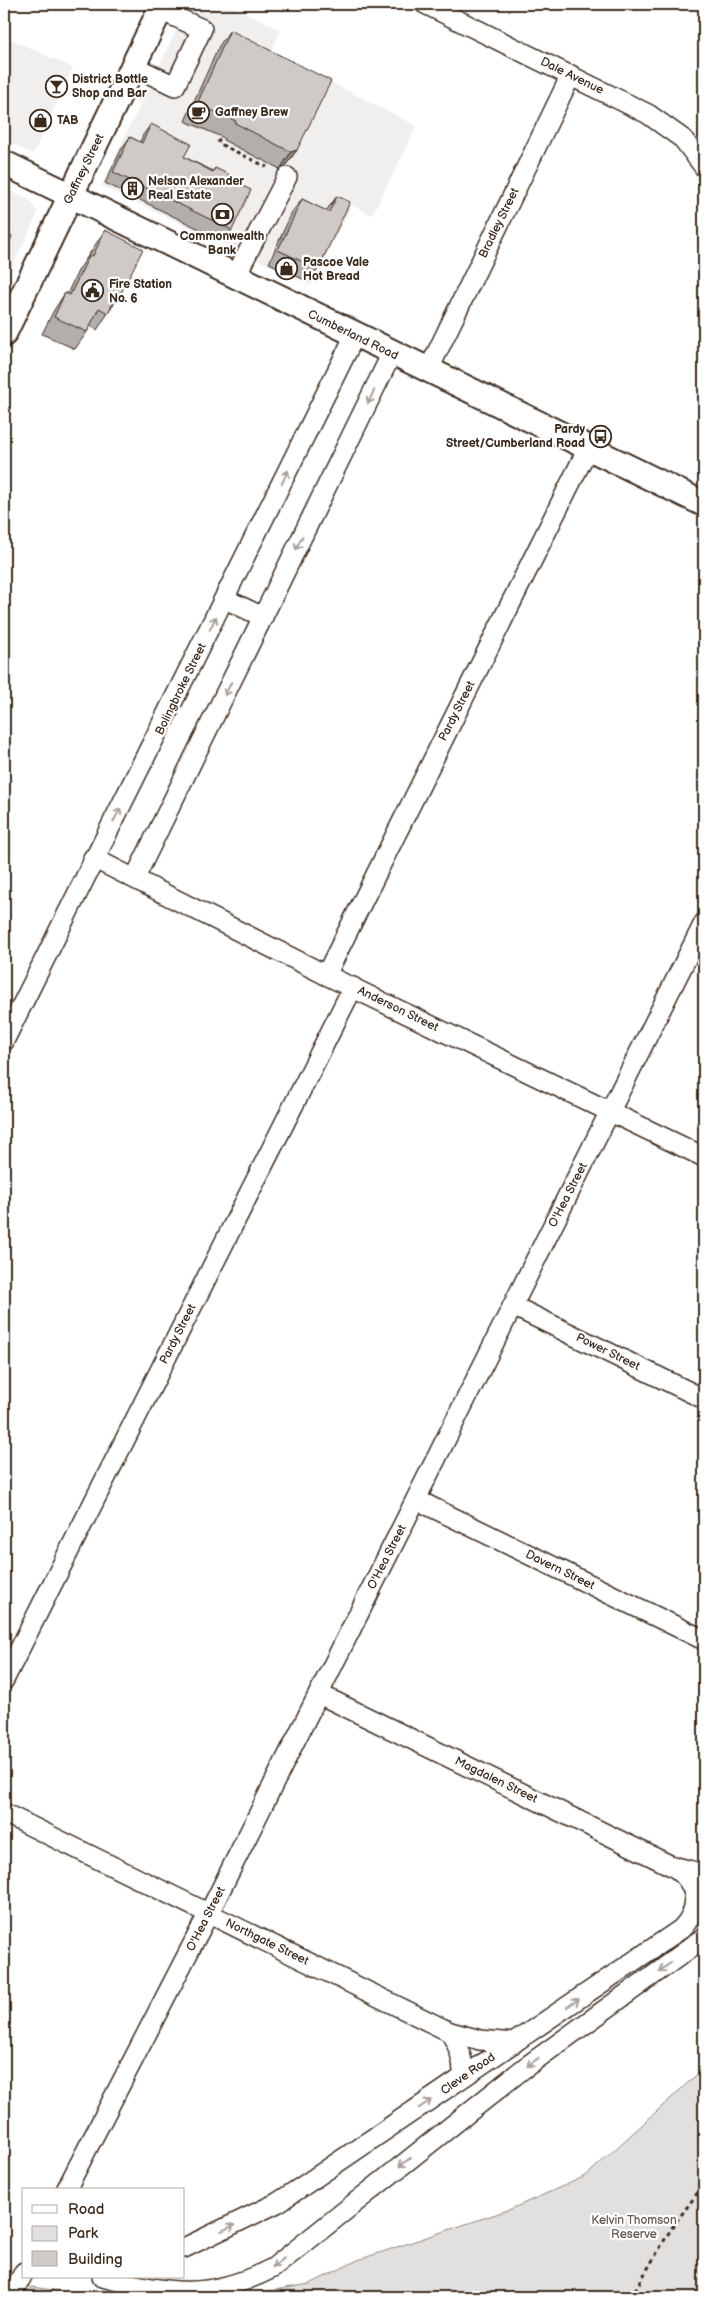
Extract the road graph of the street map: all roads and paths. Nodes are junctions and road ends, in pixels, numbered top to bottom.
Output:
1 (424, 4) edge
2 (162, 7) edge
3 (133, 66) junction
4 (571, 76) junction
5 (226, 126) edge
6 (4, 163) edge
7 (268, 167) dead end
8 (704, 168) edge
9 (286, 177) dead end
10 (71, 195) junction
11 (235, 277) junction
12 (4, 334) edge
13 (355, 335) junction
14 (392, 353) junction
15 (428, 371) junction
16 (588, 448) junction
17 (704, 504) edge
18 (225, 599) junction
19 (263, 617) junction
20 (93, 858) junction
21 (134, 878) junction
22 (704, 923) edge
23 (326, 975) junction
24 (353, 988) junction
25 (4, 1040) edge
26 (610, 1111) junction
27 (704, 1157) edge
28 (513, 1306) junction
29 (704, 1399) edge
30 (416, 1500) junction
31 (704, 1640) edge
32 (4, 1680) edge
33 (319, 1694) junction
34 (4, 1813) edge
35 (673, 1866) junction
36 (704, 1874) edge
37 (704, 1883) edge
38 (209, 1914) junction
39 (704, 1938) edge
40 (450, 2032) junction
41 (514, 2043) junction
42 (463, 2077) junction
43 (704, 2184) edge
44 (67, 2188) edge
45 (185, 2248) edge
46 (22, 2276) edge
47 (107, 2278) edge
48 (153, 2278) edge
49 (220, 2288) junction
50 (11, 2297) edge
51 (631, 2297) edge

1 - 4 street, Dale Avenue
2 - 3 main road, Gaffney Street
2 - 3 street
3 - 10 main road, Gaffney Street
4 - 8 street, Dale Avenue
4 - 15 street, Bradley Street
5 - 7 path
6 - 10 main road, Cumberland Road
9 - 11 street
10 - 11 main road, Cumberland Road
10 - 12 main road, Gaffney Street
11 - 13 main road, Cumberland Road
13 - 14 main road, Cumberland Road
18 -> 13 street, Bolingbroke Street
14 - 15 main road, Cumberland Road
14 -> 19 street
15 - 16 main road, Cumberland Road
16 - 17 main road, Cumberland Road
16 - 23 street, Pardy Street
18 - 19 street
20 -> 18 street, Bolingbroke Street
19 -> 21 street
20 - 21 street, Anderson Street
20 - 25 street, Bolingbroke Street
21 - 23 street, Anderson Street
22 - 26 street, O'Hea Street
23 - 24 street, Anderson Street
24 - 26 street, Anderson Street
24 - 32 street, Pardy Street
26 - 27 street, Anderson Street
26 - 28 street, O'Hea Street
28 - 29 street, Power Street
28 - 30 street, O'Hea Street
30 - 31 street, Davern Street
30 - 33 street, O'Hea Street
33 - 35 street, Magdalen Street
33 - 38 street, O'Hea Street
34 - 38 street, Northgate Street
35 - 36 street, Magdalen Street
35 - 37 street, Magdalen Street
41 -> 35 street, Cleve Road
38 - 40 street, Northgate Street
38 - 44 street, O'Hea Street
39 -> 49 street
40 - 41 street, Northgate Street
40 - 42 street
41 - 42 street, Cleve Road
45 -> 42 street, Cleve Road
43 - 51 path
46 - 50 street
47 - 49 street
48 - 49 street

